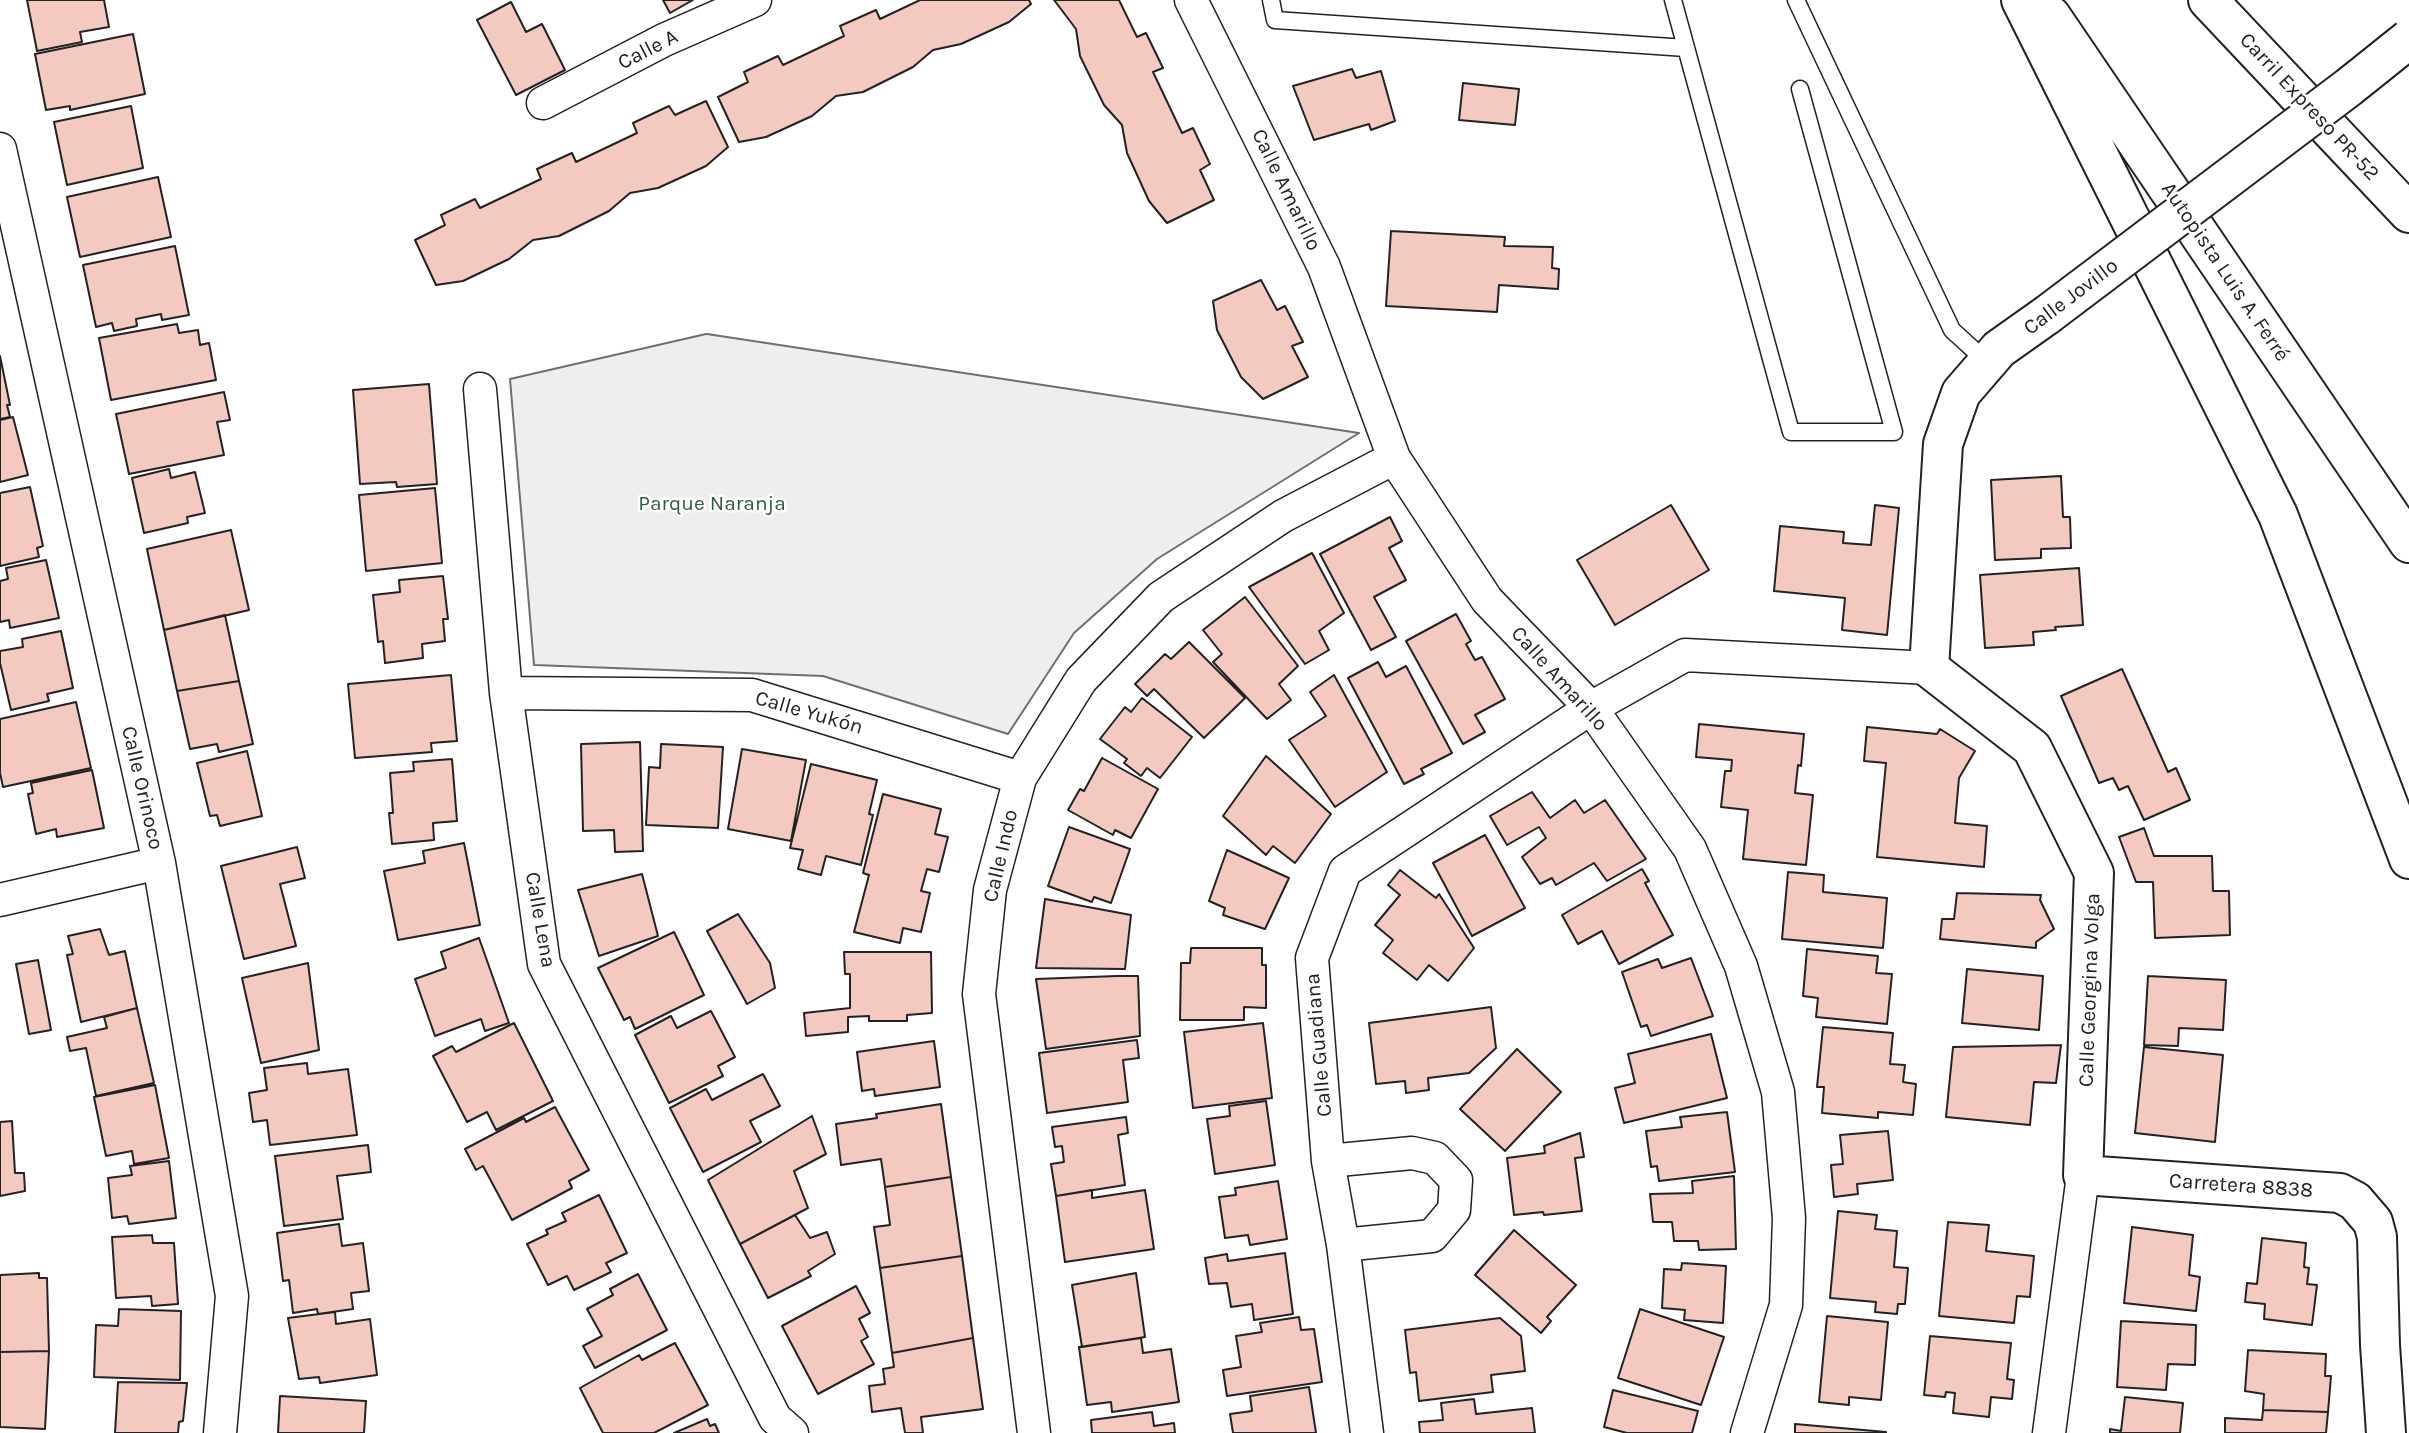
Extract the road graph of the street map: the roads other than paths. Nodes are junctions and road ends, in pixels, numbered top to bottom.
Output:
1 (755, 0) edge
2 (1191, 0) edge
3 (1271, 0) edge
4 (1673, 0) edge
5 (1796, 0) edge
6 (2021, 0) edge
7 (2040, 0) edge
8 (2208, 0) edge
9 (2409, 39) edge
10 (1686, 48) junction
11 (1800, 89) dead end
12 (543, 103) dead end
13 (0, 149) edge
14 (2409, 213) edge
15 (1987, 362) junction
16 (480, 389) dead end
17 (1394, 458) junction
18 (2409, 543) edge
19 (1929, 668) junction
20 (506, 694) junction
21 (1591, 708) junction
22 (1020, 778) junction
23 (2409, 859) edge
24 (159, 863) junction
25 (0, 900) edge
26 (1328, 1161) junction
27 (2082, 1175) junction
28 (1343, 1245) junction
29 (220, 1433) edge
30 (792, 1433) edge
31 (1034, 1433) edge
32 (1367, 1433) edge
33 (1747, 1433) edge
34 (2049, 1433) edge
35 (2386, 1433) edge

1 - 12 street, Calle A
2 - 17 street, Calle Amarillo
3 - 10 lane
4 - 10 lane
5 - 15 lane
6 - 23 main road
7 - 18 main road, Autopista Luis A. Ferré
8 - 14 main road, Carril Expreso PR-52
9 - 15 main road, Calle Jovillo, bridge
10 - 11 lane
13 - 24 street, Calle Orinoco
15 - 19 main road, Calle Jovillo
16 - 20 street, Calle Lena
17 - 21 street, Calle Amarillo
17 - 22 street, Calle Indo
19 - 21 street
19 - 27 main road, Calle Georgina Volga
20 - 22 street, Calle Yukón
20 - 30 street, Calle Lena
21 - 26 street, Calle Guadiana
21 - 33 street, Calle Amarillo
22 - 31 street, Calle Indo
24 - 25 street
24 - 29 street, Calle Orinoco
26 - 28 street, Calle Guadiana
26 - 28 street
27 - 34 street, Calle Georgina Volga
27 - 35 main road, Carretera 8838
28 - 32 street, Calle Guadiana

